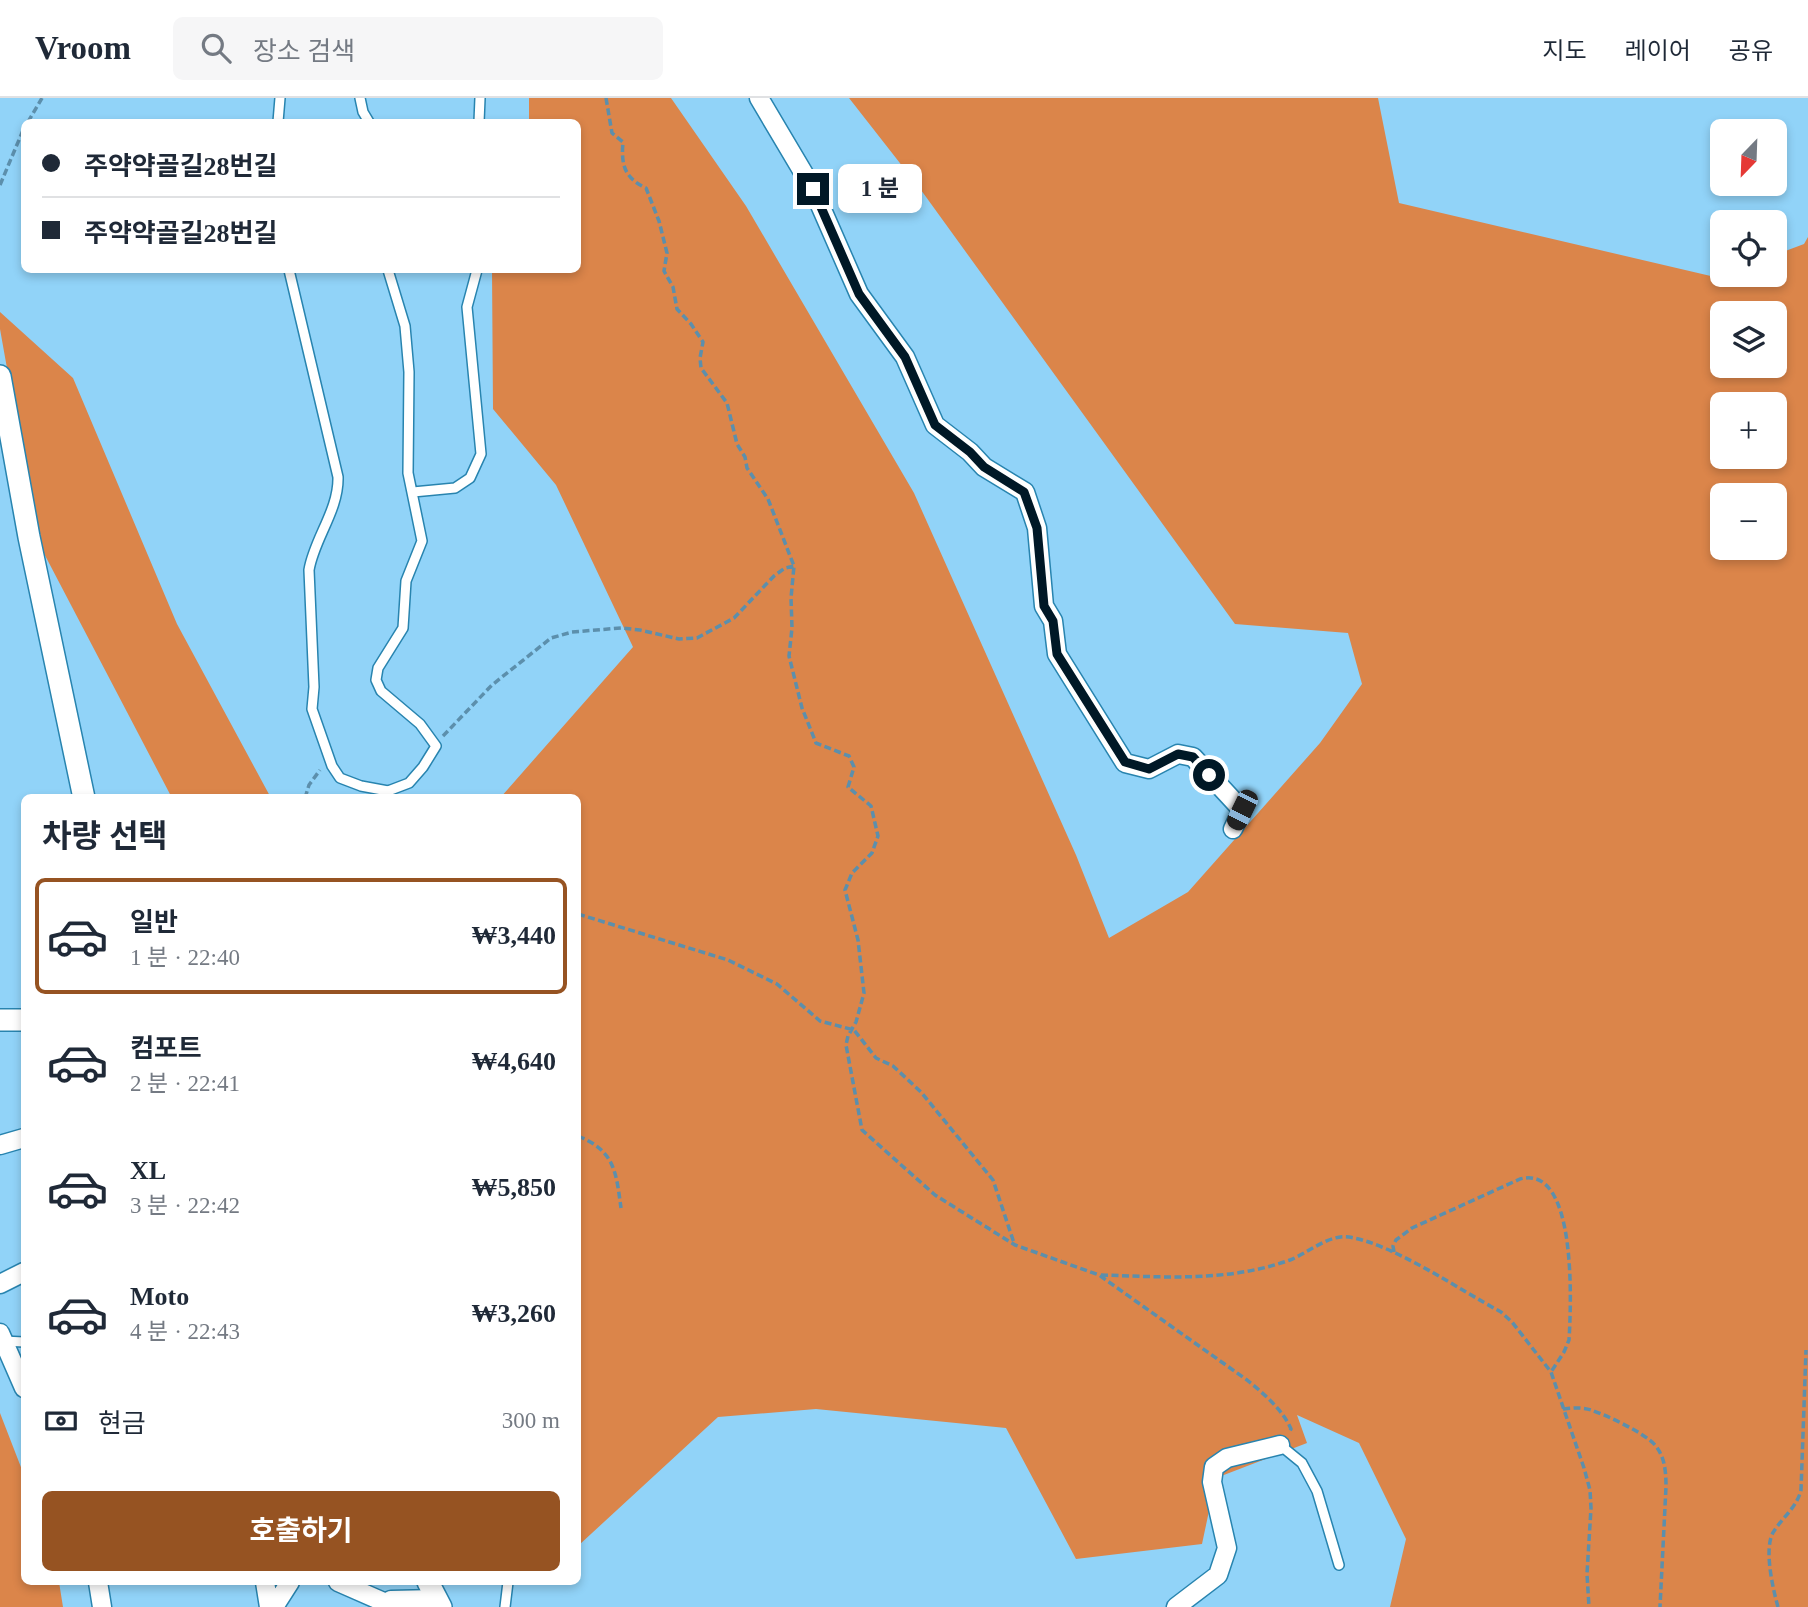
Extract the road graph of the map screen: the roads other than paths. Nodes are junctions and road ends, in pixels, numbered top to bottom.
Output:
1 (280, 98) edge
2 (360, 98) edge
3 (480, 98) edge
4 (758, 98) edge
5 (278, 119) edge
6 (367, 119) edge
7 (479, 119) edge
8 (290, 273) edge
9 (389, 273) edge
10 (476, 273) edge
11 (0, 376) edge
12 (413, 492) junction
13 (82, 794) edge
14 (1233, 829) dead end
15 (21, 1139) edge
16 (0, 1145) edge
17 (21, 1274) edge
18 (0, 1284) edge
19 (1, 1337) edge
20 (21, 1341) edge
21 (21, 1381) edge
22 (1280, 1446) joint
23 (1339, 1565) dead end
24 (98, 1585) edge
25 (266, 1585) edge
26 (288, 1585) edge
27 (344, 1585) edge
28 (508, 1585) edge
29 (435, 1596) edge
30 (385, 1605) edge
31 (102, 1607) edge
32 (272, 1607) edge
33 (505, 1607) edge
34 (1176, 1607) edge

1 - 5 lane
2 - 6 lane
3 - 7 lane
4 - 14 street
8 - 12 lane
9 - 12 lane
10 - 12 lane
11 - 13 street
15 - 16 street
17 - 18 street
19 - 20 lane
19 - 21 street
22 - 23 lane
22 - 34 street
24 - 31 street
25 - 32 street
26 - 32 street
27 - 30 street
28 - 33 lane
29 - 30 street

